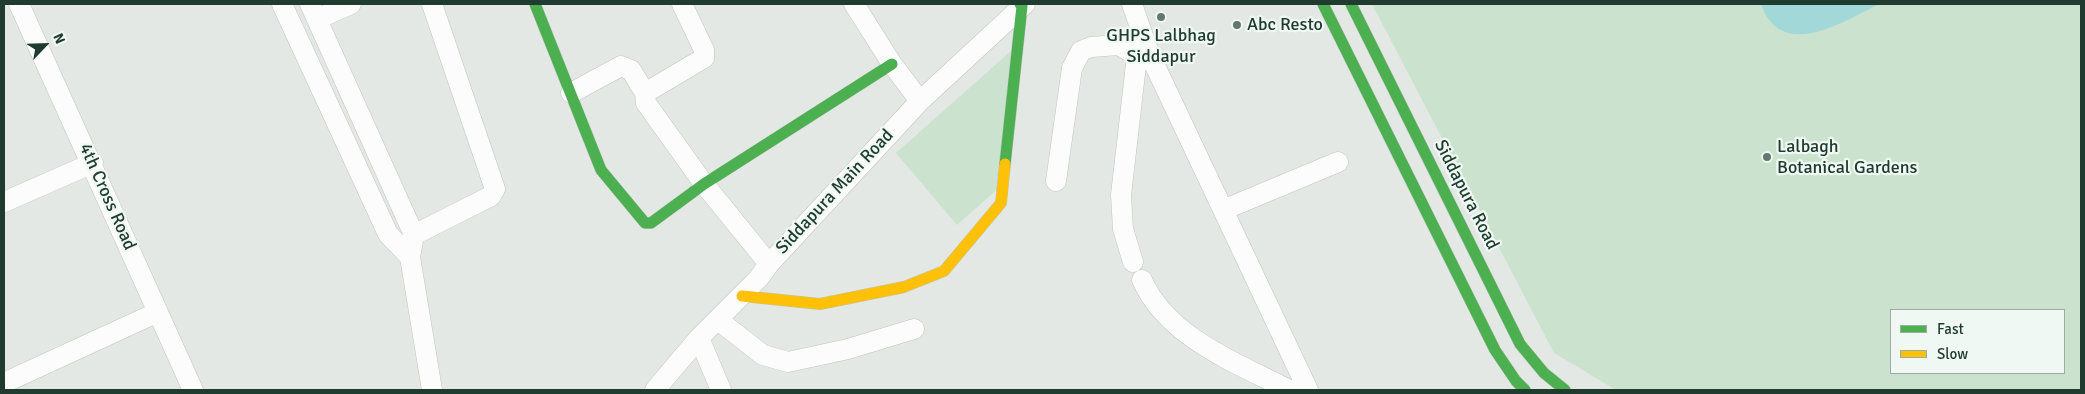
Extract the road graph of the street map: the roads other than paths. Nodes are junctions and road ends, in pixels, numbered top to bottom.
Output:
1 (19, 4) edge
2 (282, 4) edge
3 (351, 4) edge
4 (432, 4) edge
5 (535, 4) edge
6 (682, 4) edge
7 (854, 4) edge
8 (1132, 4) edge
9 (1323, 4) edge
10 (1351, 4) edge
11 (1022, 5) edge
12 (314, 12) edge
13 (1142, 50) junction
14 (892, 64) junction
15 (571, 93) junction
16 (645, 93) junction
17 (920, 101) junction
18 (1338, 162) dead end
19 (92, 163) junction
20 (1056, 181) dead end
21 (704, 184) junction
22 (4, 202) edge
23 (1223, 210) junction
24 (414, 235) junction
25 (410, 257) junction
26 (1133, 262) dead end
27 (769, 264) junction
28 (1142, 280) dead end
29 (742, 296) junction
30 (158, 312) junction
31 (718, 320) junction
32 (914, 329) dead end
33 (699, 338) junction
34 (4, 383) edge
35 (193, 390) edge
36 (432, 390) edge
37 (655, 390) edge
38 (721, 390) edge
39 (1289, 390) edge
40 (1308, 390) edge
41 (1525, 390) edge
42 (1565, 390) edge

1 - 19 street, 4th Cross Road
2 - 25 street
3 - 12 street
4 - 24 street
5 - 15 street
6 - 16 street
7 - 14 street
8 - 13 street
9 - 41 street
10 - 42 street, Siddapura Road
11 - 17 street, Siddapura Main Road
11 - 29 street
12 - 24 street
13 - 20 street
13 - 23 street
13 - 26 street
14 - 17 street
14 - 21 street
15 - 16 street
15 - 21 street
16 - 21 street
17 - 27 street, Siddapura Main Road
18 - 23 street
19 - 22 street
19 - 30 street, 4th Cross Road
21 - 27 street
23 - 40 street
24 - 25 street
25 - 36 street
27 - 29 street, Siddapura Main Road
28 - 39 street
29 - 31 street, Siddapura Main Road
30 - 34 street
30 - 35 street, 4th Cross Road
31 - 32 street
31 - 33 street, Siddapura Main Road
33 - 37 street, Siddapura Main Road
33 - 38 street

